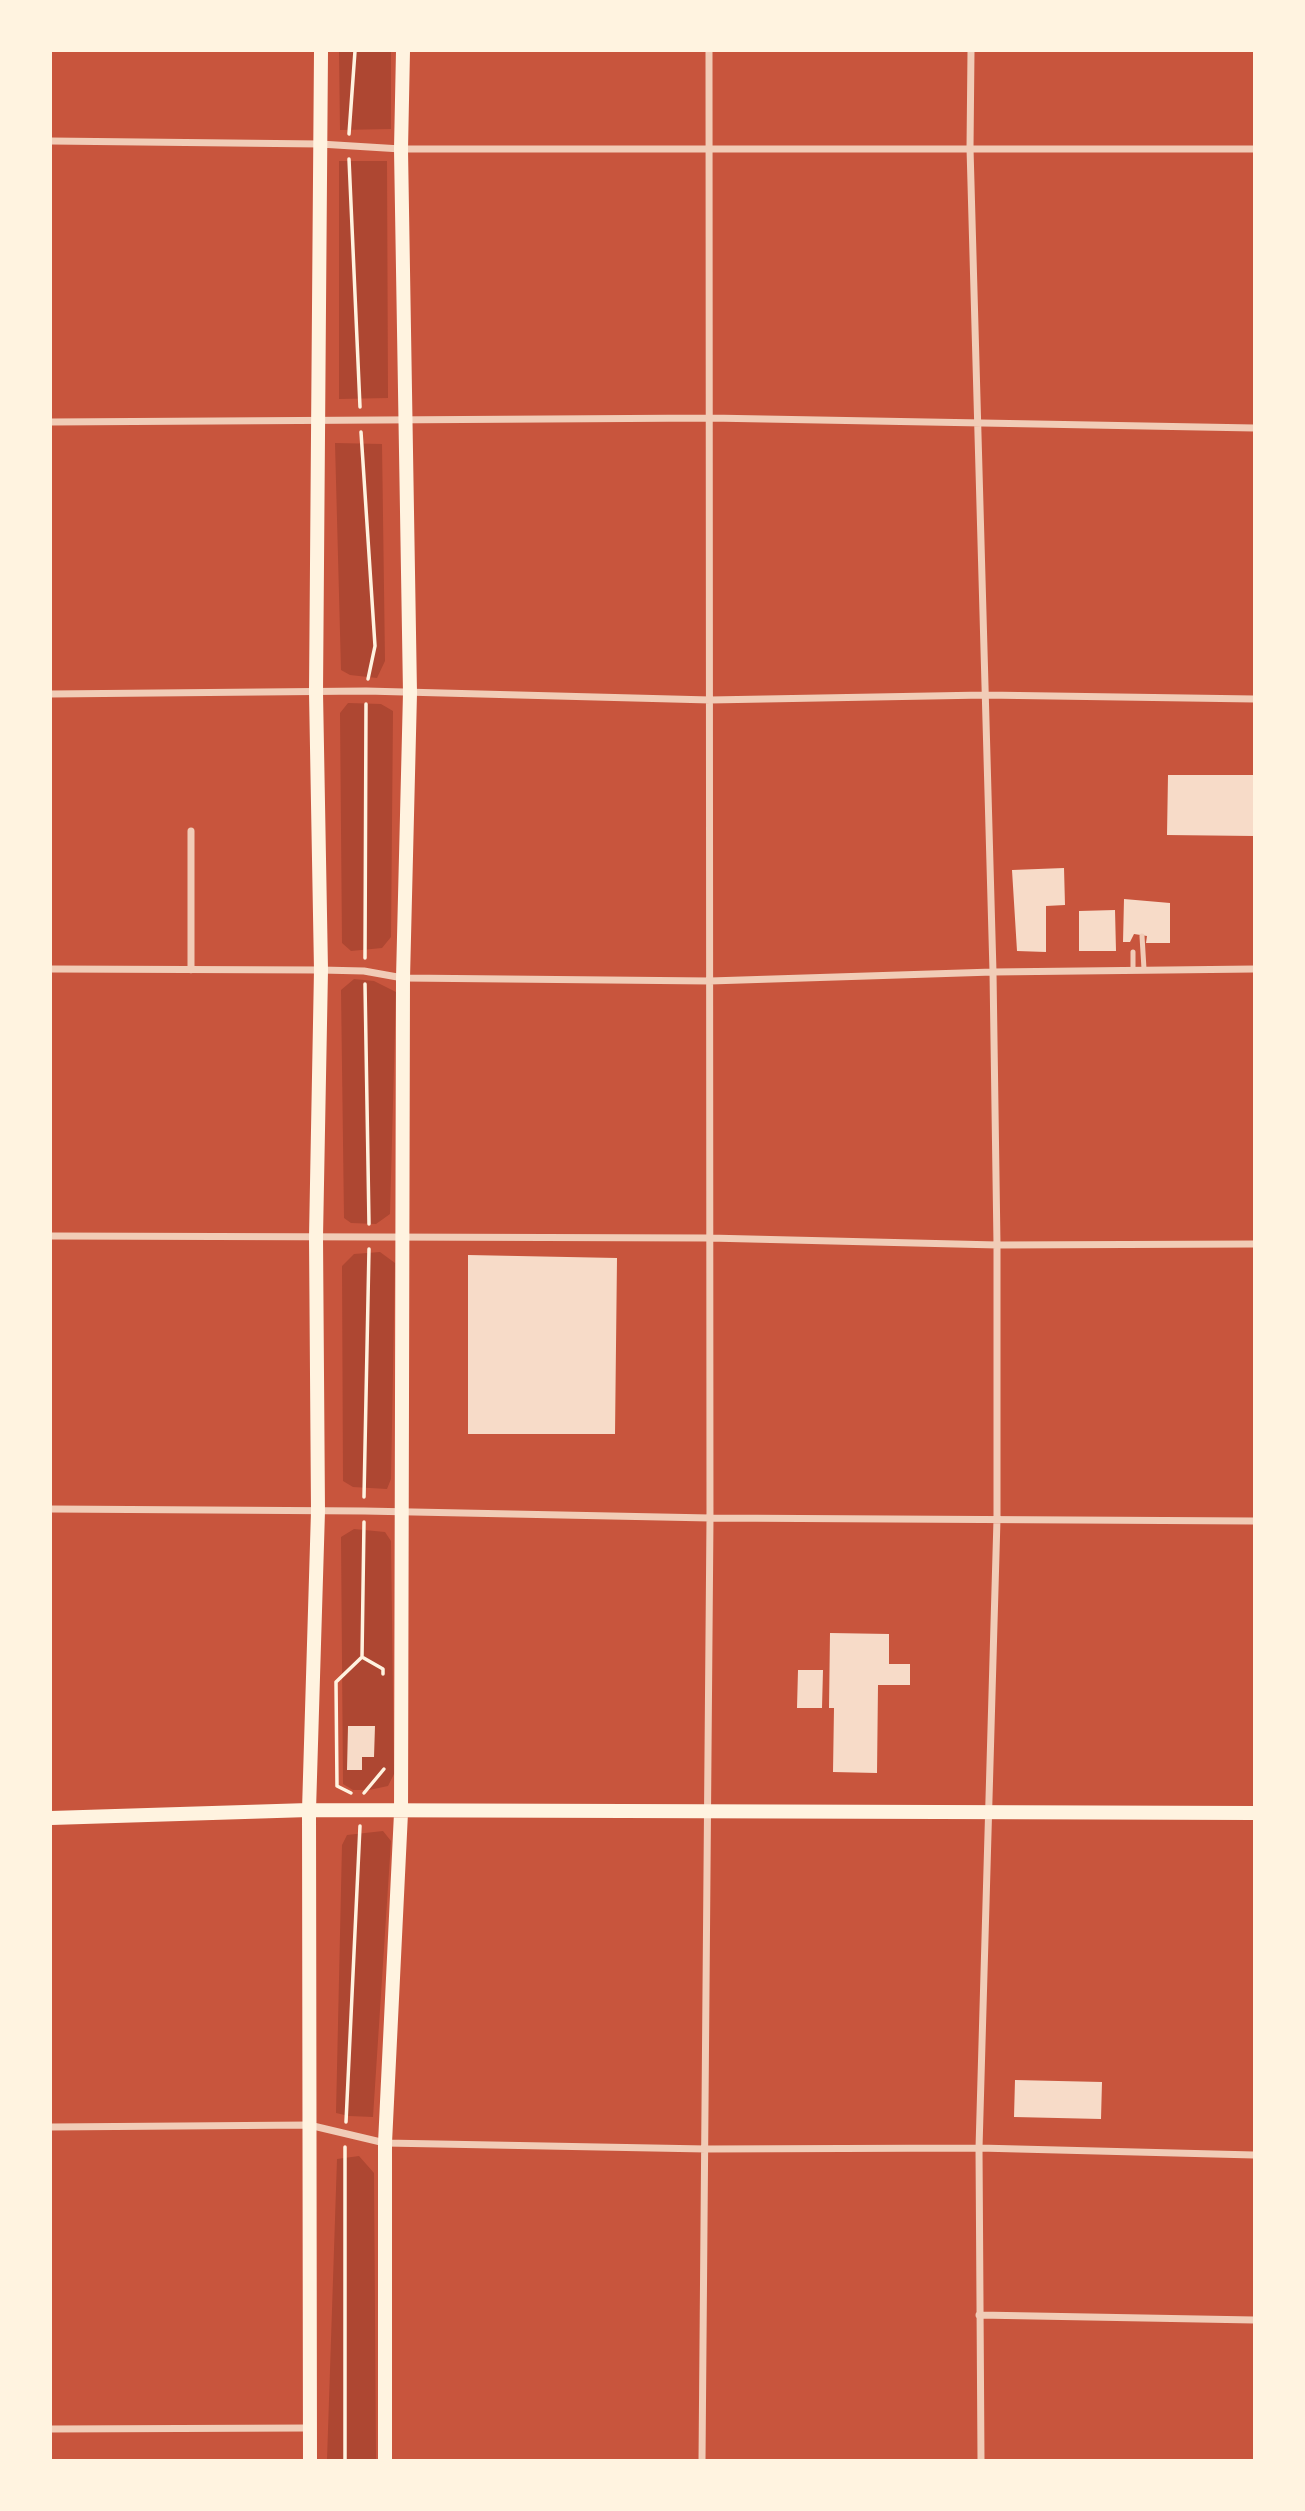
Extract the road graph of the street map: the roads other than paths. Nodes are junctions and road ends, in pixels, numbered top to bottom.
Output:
1 (321, 51) edge
2 (403, 51) edge
3 (709, 51) edge
4 (971, 51) edge
5 (51, 141) edge
6 (320, 144) junction
7 (709, 147) junction
8 (970, 148) junction
9 (401, 149) junction
10 (1254, 149) edge
11 (710, 418) junction
12 (405, 421) junction
13 (51, 422) edge
14 (317, 422) junction
15 (978, 422) junction
16 (1254, 428) edge
17 (316, 692) junction
18 (410, 693) junction
19 (51, 694) edge
20 (985, 695) junction
21 (1254, 699) edge
22 (710, 700) junction
23 (191, 831) dead end
24 (1142, 936) dead end
25 (1133, 952) dead end
26 (1133, 969) junction
27 (1144, 969) junction
28 (1254, 969) edge
29 (51, 970) edge
30 (191, 970) junction
31 (321, 970) junction
32 (993, 972) junction
33 (403, 978) junction
34 (710, 981) junction
35 (51, 1236) edge
36 (403, 1236) junction
37 (316, 1237) junction
38 (709, 1238) junction
39 (1254, 1244) edge
40 (997, 1245) junction
41 (51, 1509) edge
42 (318, 1511) junction
43 (402, 1514) junction
44 (710, 1518) junction
45 (997, 1519) junction
46 (1254, 1521) edge
47 (309, 1810) junction
48 (991, 1811) junction
49 (401, 1813) junction
50 (707, 1813) junction
51 (1254, 1814) edge
52 (51, 1818) edge
53 (309, 2125) junction
54 (51, 2127) edge
55 (385, 2143) junction
56 (979, 2148) junction
57 (706, 2149) junction
58 (1254, 2155) edge
59 (979, 2315) junction
60 (1254, 2320) edge
61 (310, 2428) junction
62 (51, 2429) edge
63 (310, 2460) edge
64 (385, 2460) edge
65 (702, 2460) edge
66 (981, 2460) edge

1 - 6 main road
2 - 9 main road
3 - 7 street
4 - 8 street
5 - 6 street
6 - 9 street
6 - 14 main road
7 - 8 street
7 - 9 street
7 - 11 street
8 - 10 street
8 - 15 street
9 - 12 main road
11 - 12 street
11 - 15 street
11 - 22 street
12 - 14 street
12 - 18 main road
13 - 14 street
14 - 17 main road
15 - 16 street
15 - 20 street
17 - 18 street
17 - 19 street
17 - 31 main road
18 - 22 street
18 - 33 main road
20 - 21 street
20 - 22 street
20 - 32 street
22 - 34 street
23 - 30 street
24 - 27 lane
25 - 26 lane
26 - 27 street
26 - 32 street
27 - 28 street
29 - 30 street
30 - 31 street
31 - 33 street
31 - 37 main road
32 - 34 street
32 - 40 street
33 - 34 street
33 - 36 main road
34 - 38 street
35 - 37 street
36 - 37 street
36 - 38 street
36 - 43 main road
37 - 42 main road
38 - 40 street
38 - 44 street
39 - 40 street
40 - 45 street
41 - 42 street
42 - 43 street
42 - 47 main road
43 - 44 street
43 - 49 main road
44 - 45 street
44 - 50 street
45 - 46 street
45 - 48 street
47 - 49 main road
47 - 52 main road
47 - 53 main road
48 - 50 main road
48 - 51 main road
48 - 56 street
49 - 50 main road
49 - 55 main road
50 - 57 street
53 - 54 street
53 - 55 street
53 - 61 main road
55 - 57 street
55 - 64 main road
56 - 57 street
56 - 58 street
56 - 59 street
57 - 65 street
59 - 60 street
59 - 66 street
61 - 62 street
61 - 63 main road

